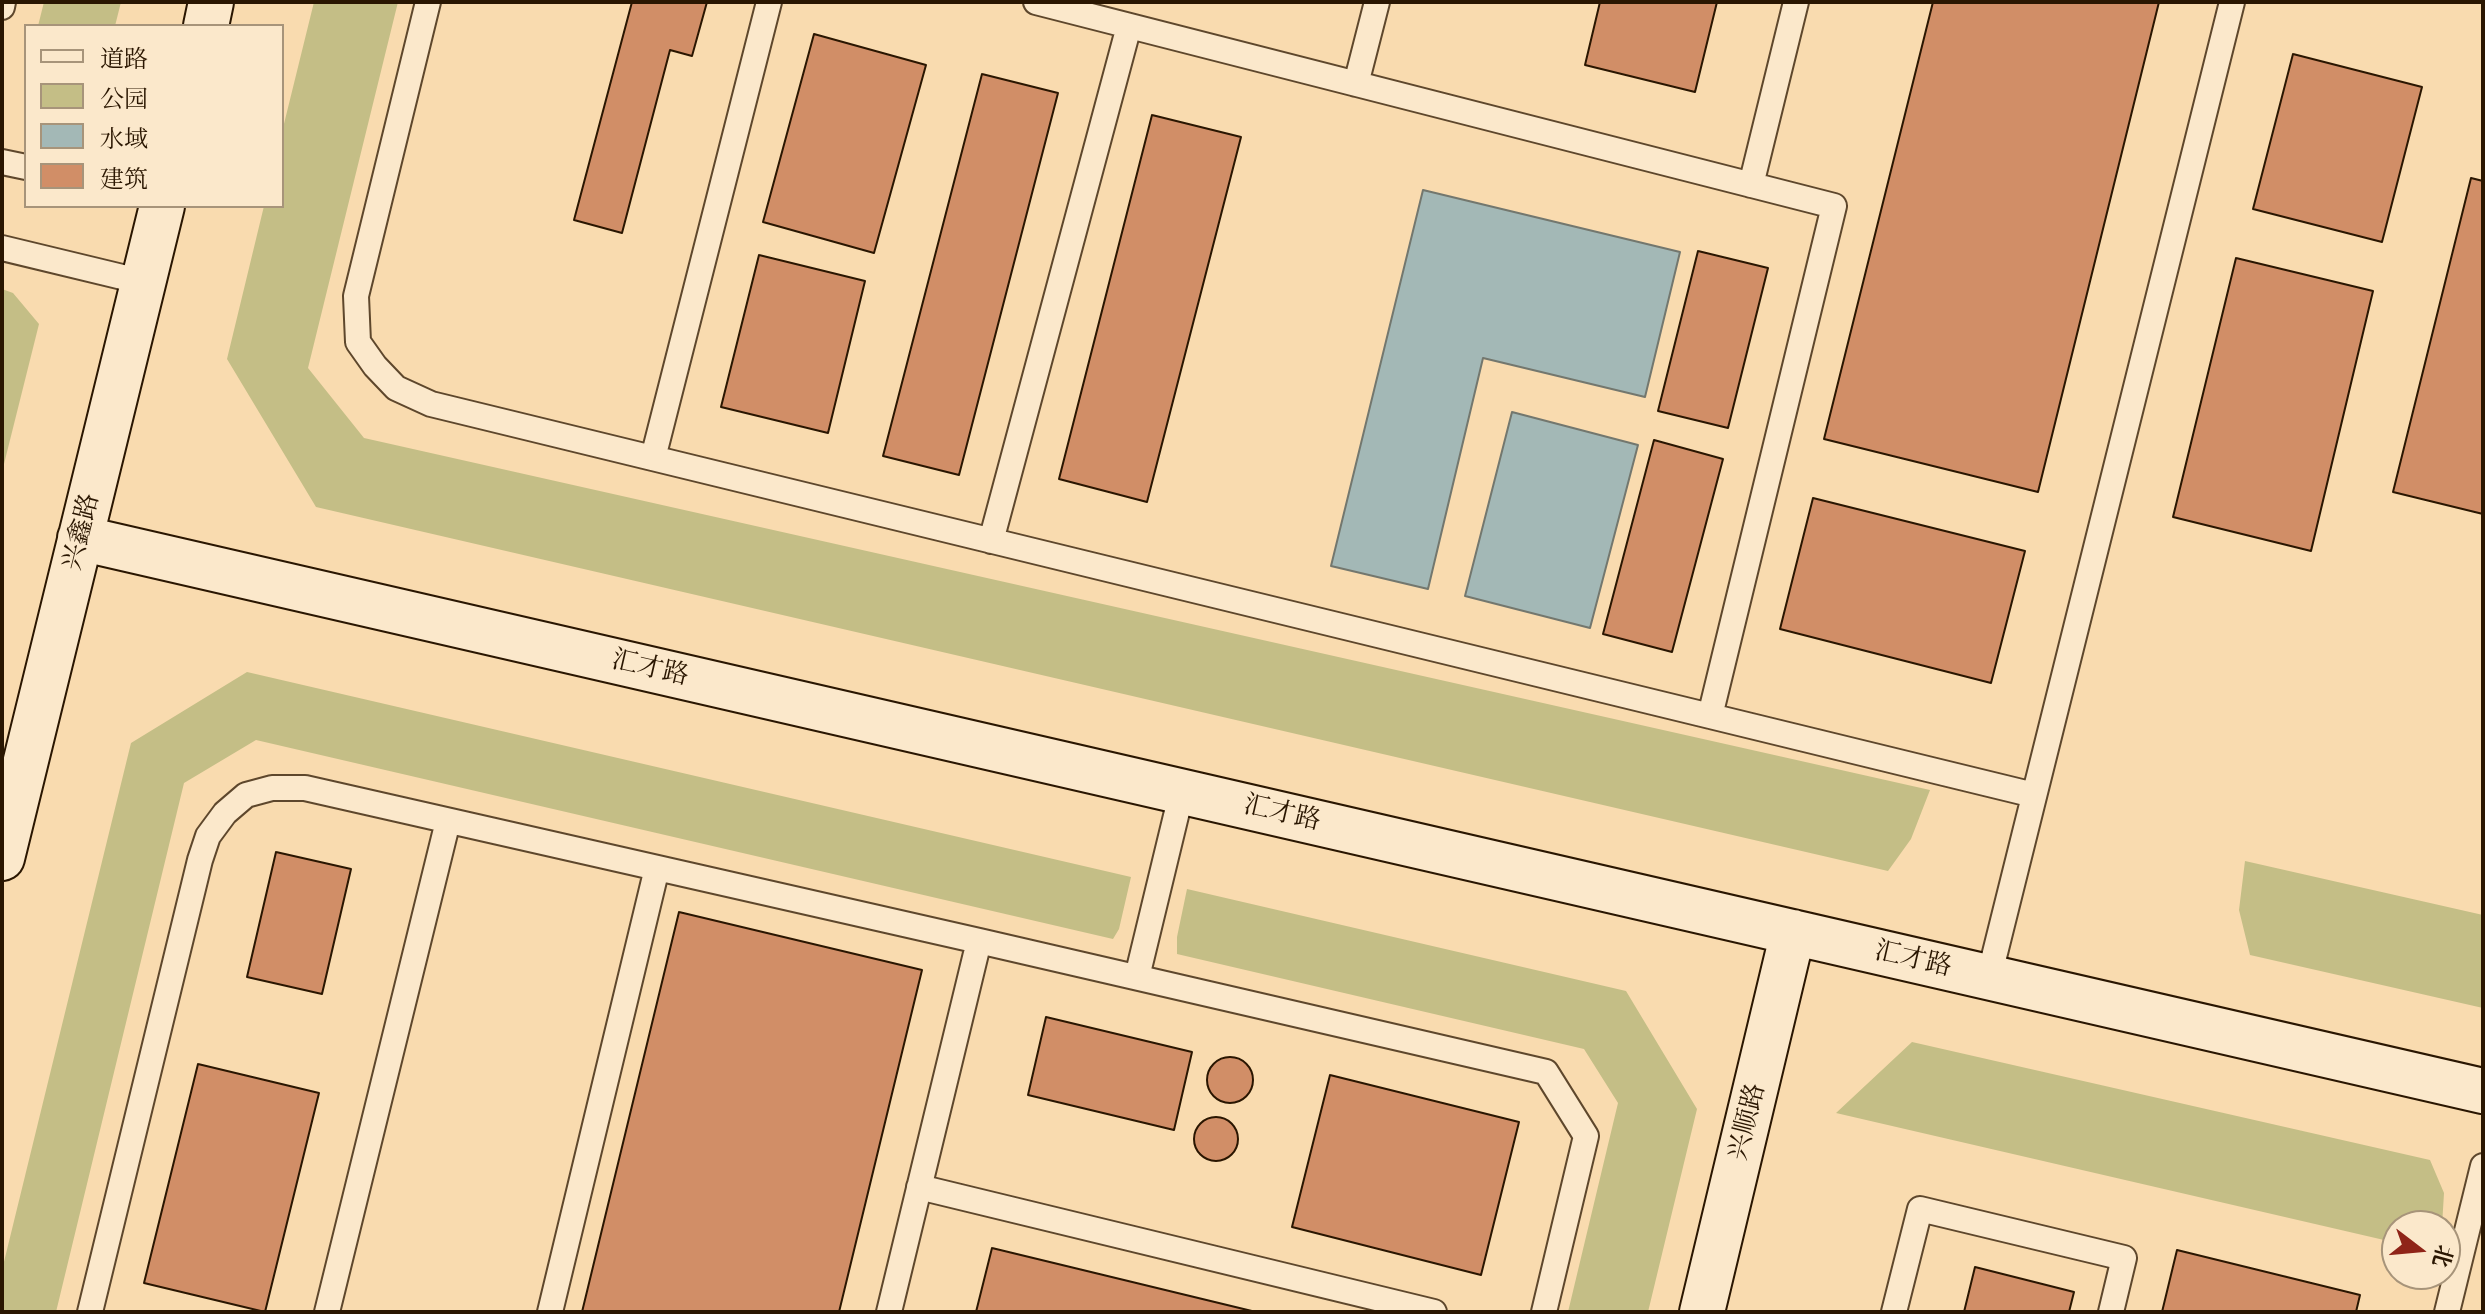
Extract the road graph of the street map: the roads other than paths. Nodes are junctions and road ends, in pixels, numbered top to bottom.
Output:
1 (211, 2) edge
2 (428, 2) edge
3 (769, 2) edge
4 (1036, 2) edge
5 (1377, 2) edge
6 (1796, 2) edge
7 (2232, 2) edge
8 (206, 24) edge
9 (1129, 26) junction
10 (1356, 84) junction
11 (2, 162) edge
12 (24, 167) edge
13 (1751, 185) junction
14 (162, 208) edge
15 (2, 248) edge
16 (143, 282) junction
17 (653, 458) junction
18 (80, 538) junction
19 (991, 541) junction
20 (1710, 716) junction
21 (1182, 791) junction
22 (2034, 795) junction
23 (448, 821) junction
24 (2, 858) edge
25 (657, 868) junction
26 (1793, 932) junction
27 (979, 941) junction
28 (1137, 977) junction
29 (1989, 977) junction
30 (2483, 1091) edge
31 (2483, 1166) edge
32 (919, 1187) junction
33 (90, 1312) edge
34 (327, 1312) edge
35 (550, 1312) edge
36 (889, 1312) edge
37 (1434, 1312) edge
38 (1544, 1312) edge
39 (1702, 1312) edge
40 (1894, 1312) edge
41 (2111, 1312) edge
42 (2447, 1312) edge

1 - 8 main road
2 - 17 lane
3 - 17 lane
4 - 9 lane
5 - 10 lane
6 - 13 lane
7 - 22 lane
9 - 10 lane
9 - 19 lane
10 - 13 lane
11 - 12 lane
13 - 20 lane
14 - 16 main road, 兴鑫路
15 - 16 lane
16 - 18 main road, 兴鑫路
17 - 19 lane
18 - 21 main road, 汇才路
18 - 24 main road, 兴鑫路
19 - 20 lane
20 - 22 lane
21 - 26 main road, 汇才路
21 - 28 lane
22 - 29 lane
23 - 25 lane
23 - 33 lane
23 - 34 lane
25 - 27 lane
25 - 35 lane
26 - 29 main road, 汇才路
26 - 39 main road, 兴顺路
27 - 28 lane
27 - 32 lane
28 - 38 lane
29 - 30 main road, 汇才路
31 - 42 lane
32 - 36 lane
32 - 37 lane
40 - 41 lane

